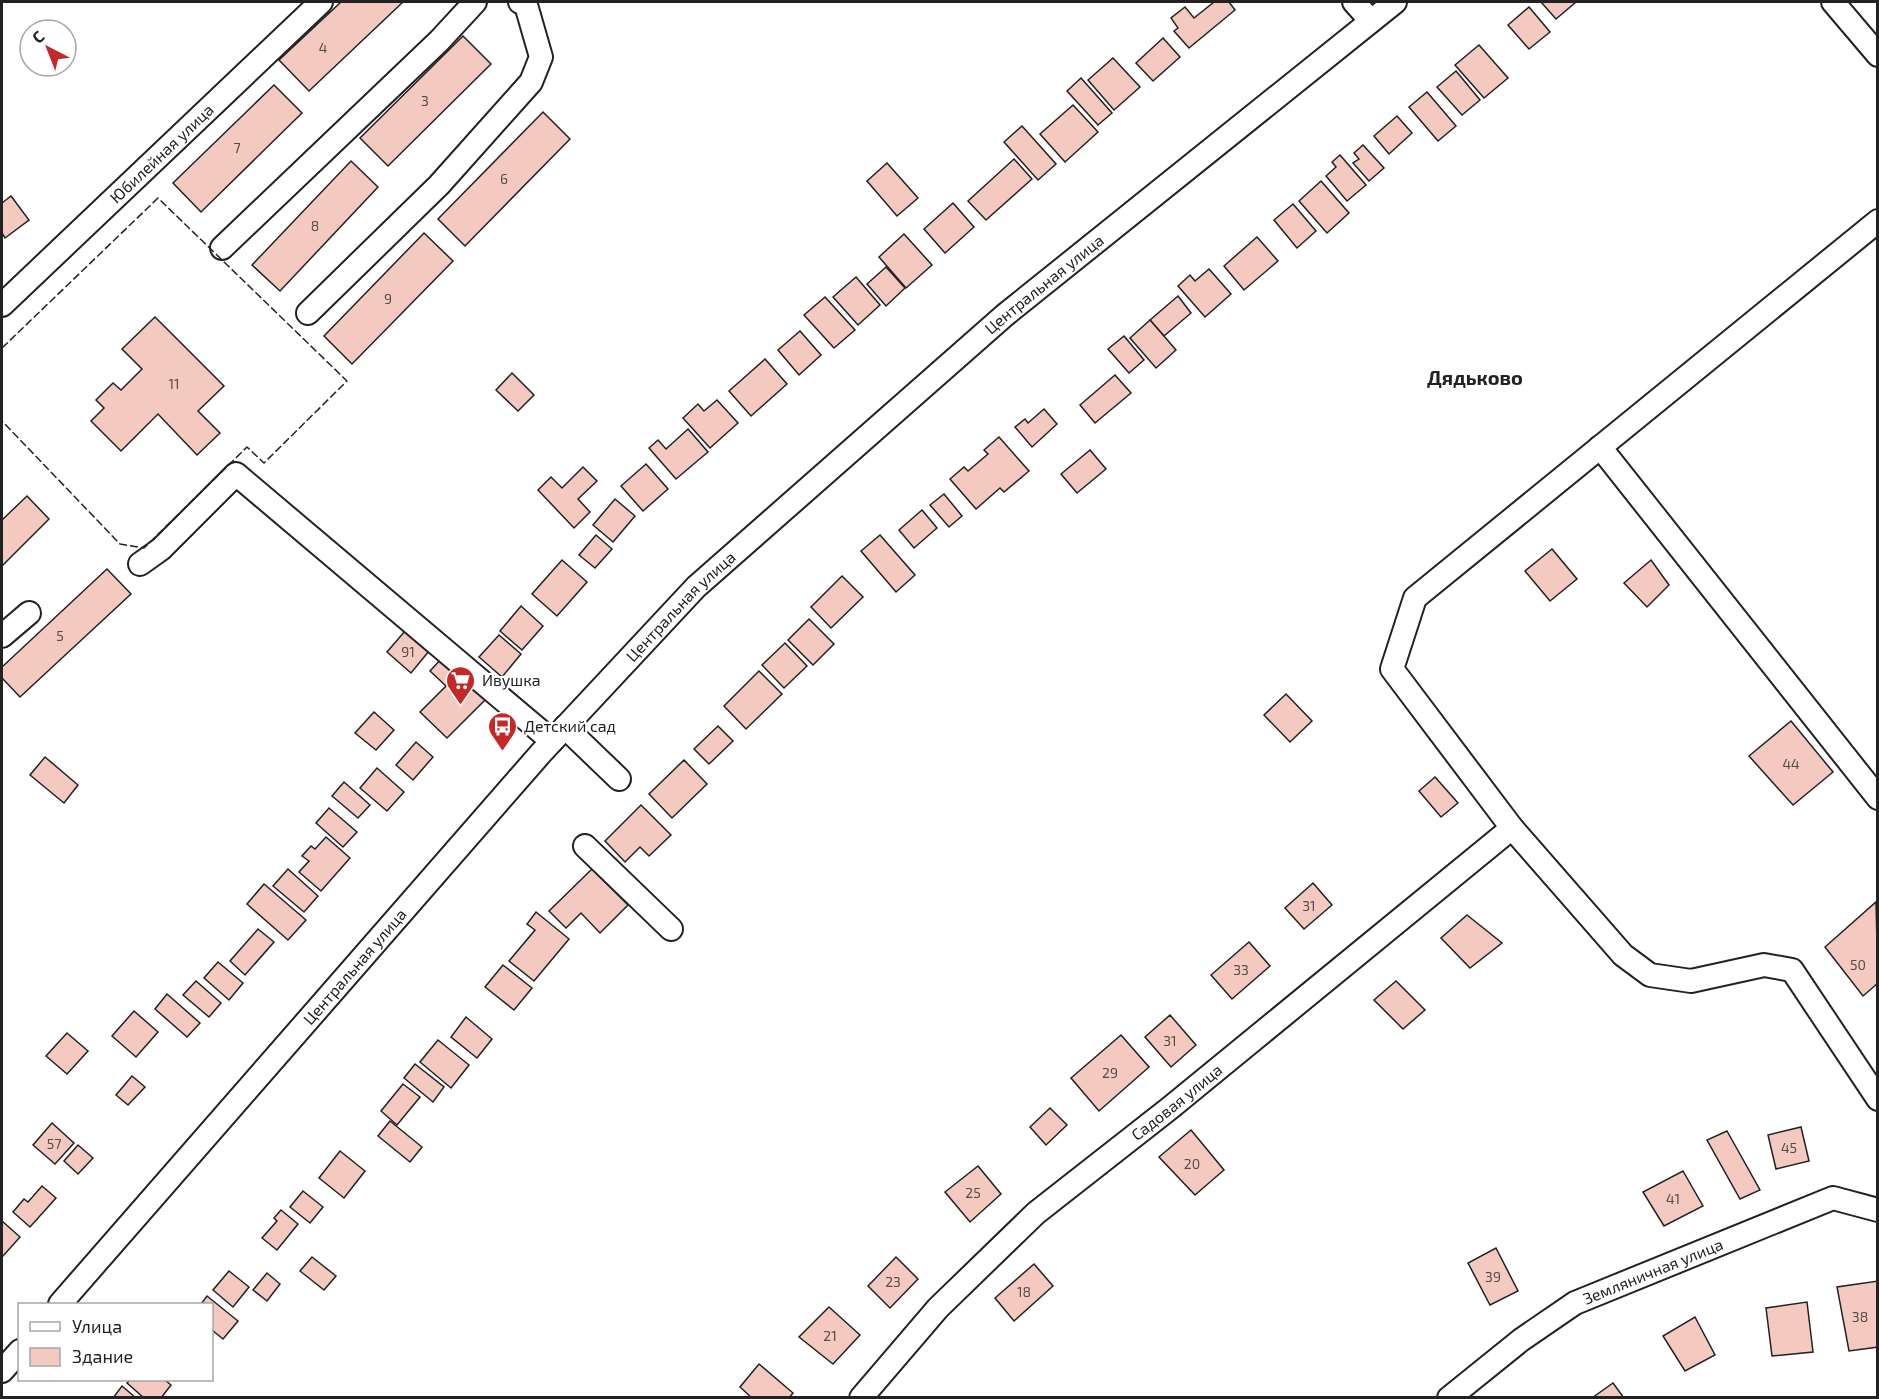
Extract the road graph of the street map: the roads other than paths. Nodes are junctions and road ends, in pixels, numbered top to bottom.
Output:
1 (321, 2) edge
2 (475, 2) edge
3 (520, 2) edge
4 (1354, 2) edge
5 (1395, 2) edge
6 (1833, 2) edge
7 (1371, 21) junction
8 (1878, 56) edge
9 (1878, 221) edge
10 (222, 248) dead end
11 (2, 305) edge
12 (308, 313) dead end
13 (1600, 447) junction
14 (140, 564) dead end
15 (29, 614) dead end
16 (2, 636) edge
17 (559, 734) junction
18 (619, 779) dead end
19 (1878, 798) edge
20 (1512, 828) junction
21 (585, 846) dead end
22 (671, 929) dead end
23 (1878, 1099) edge
24 (1878, 1210) edge
25 (62, 1303) edge
26 (18, 1353) edge
27 (2, 1371) edge
28 (861, 1398) edge
29 (1449, 1398) edge

1 - 11 street, Юбилейная улица
2 - 10 street
3 - 12 street
4 - 7 street
5 - 7 street, Центральная улица
6 - 8 street
7 - 17 street, Центральная улица
9 - 13 street
13 - 19 street
13 - 20 street
14 - 17 street
15 - 16 street
17 - 18 street
17 - 25 street, Центральная улица
20 - 23 street
20 - 28 street, Садовая улица
21 - 22 street
24 - 29 street, Земляничная улица
26 - 27 street

